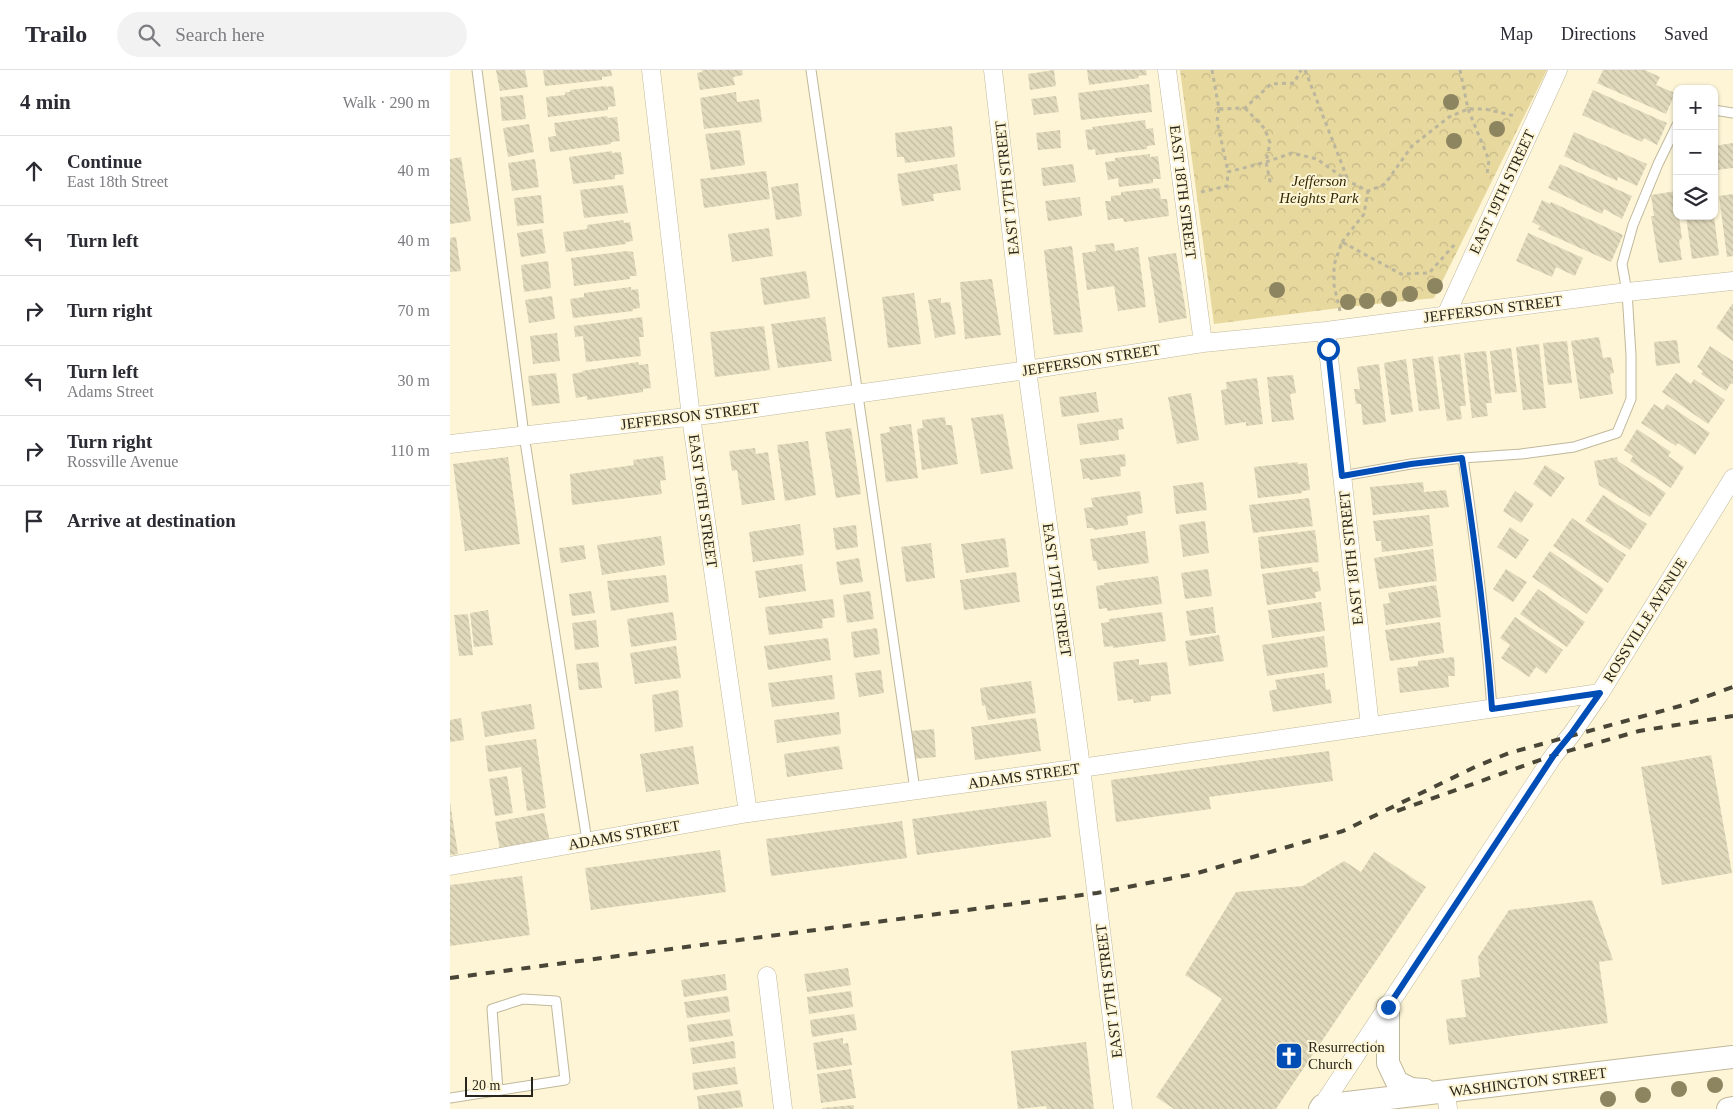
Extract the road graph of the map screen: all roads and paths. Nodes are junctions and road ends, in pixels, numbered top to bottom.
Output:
1 (477, 70) edge
2 (651, 70) edge
3 (811, 70) edge
4 (993, 70) edge
5 (1167, 70) edge
6 (1212, 70) edge
7 (1301, 70) edge
8 (1305, 70) edge
9 (1460, 70) edge
10 (1558, 70) edge
11 (1245, 108) junction
12 (1219, 109) junction
13 (1468, 109) junction
14 (1718, 111) edge
15 (1733, 113) edge
16 (1518, 117) dead end
17 (1675, 130) edge
18 (1266, 162) junction
19 (1228, 172) junction
20 (1348, 181) junction
21 (1486, 182) dead end
22 (1271, 186) dead end
23 (1368, 191) junction
24 (1184, 195) junction
25 (1459, 240) dead end
26 (1342, 242) junction
27 (1733, 281) edge
28 (1627, 292) junction
29 (1446, 315) junction
30 (1334, 330) junction
31 (1203, 343) junction
32 (1027, 370) junction
33 (859, 394) junction
34 (691, 417) junction
35 (524, 435) junction
36 (450, 444) edge
37 (1462, 458) junction
38 (1342, 476) junction
39 (1733, 478) edge
40 (1600, 693) junction
41 (1492, 709) junction
42 (1370, 726) junction
43 (1081, 768) junction
44 (916, 790) junction
45 (748, 813) junction
46 (587, 841) junction
47 (450, 866) edge
48 (767, 976) dead end
49 (1388, 1007) junction
50 (1733, 1057) edge
51 (498, 1090) junction
52 (450, 1098) edge
53 (1447, 1101) edge
54 (1321, 1108) edge
55 (1733, 1108) edge
56 (783, 1109) edge
57 (1123, 1109) edge
58 (1728, 1109) edge

1 - 35 lane
2 - 34 street, EAST 16TH STREET
3 - 33 lane
4 - 32 street, EAST 17TH STREET
5 - 24 street, EAST 18TH STREET
6 - 12 path
7 - 11 path
8 - 20 path
9 - 13 path
10 - 29 street, EAST 19TH STREET
11 - 12 path
11 - 18 path
12 - 19 path
13 - 16 path
13 - 21 path
13 - 23 path
14 - 15 lane
17 - 28 lane
18 - 19 path
18 - 20 path
18 - 22 path
19 - 24 path
20 - 23 path
23 - 26 path
24 - 31 street, EAST 18TH STREET
25 - 26 path
26 - 30 path
27 - 28 street, JEFFERSON STREET
28 - 29 street, JEFFERSON STREET
28 - 37 lane
29 - 30 street, JEFFERSON STREET
30 - 31 street, JEFFERSON STREET
30 - 38 street, EAST 18TH STREET
31 - 32 street, JEFFERSON STREET
32 - 33 street, JEFFERSON STREET
32 - 43 street, EAST 17TH STREET
33 - 34 street, JEFFERSON STREET
33 - 44 lane
34 - 35 street, JEFFERSON STREET
34 - 45 street, EAST 16TH STREET
35 - 36 street, JEFFERSON STREET
35 - 46 lane
37 - 38 lane
37 - 41 lane
38 - 42 street, EAST 18TH STREET
39 - 40 street, ROSSVILLE AVENUE
40 - 41 street, ADAMS STREET
40 - 49 street, ROSSVILLE AVENUE
41 - 42 street, ADAMS STREET
42 - 43 street, ADAMS STREET
43 - 44 street, ADAMS STREET
43 - 57 street, EAST 17TH STREET
44 - 45 street, ADAMS STREET
45 - 46 street, ADAMS STREET
46 - 47 street, ADAMS STREET
48 - 56 street
49 - 53 street
49 - 54 street, ROSSVILLE AVENUE
50 - 53 street, WASHINGTON STREET
51 - 51 lane
51 - 52 lane
53 - 54 street, WASHINGTON STREET
55 - 58 street

